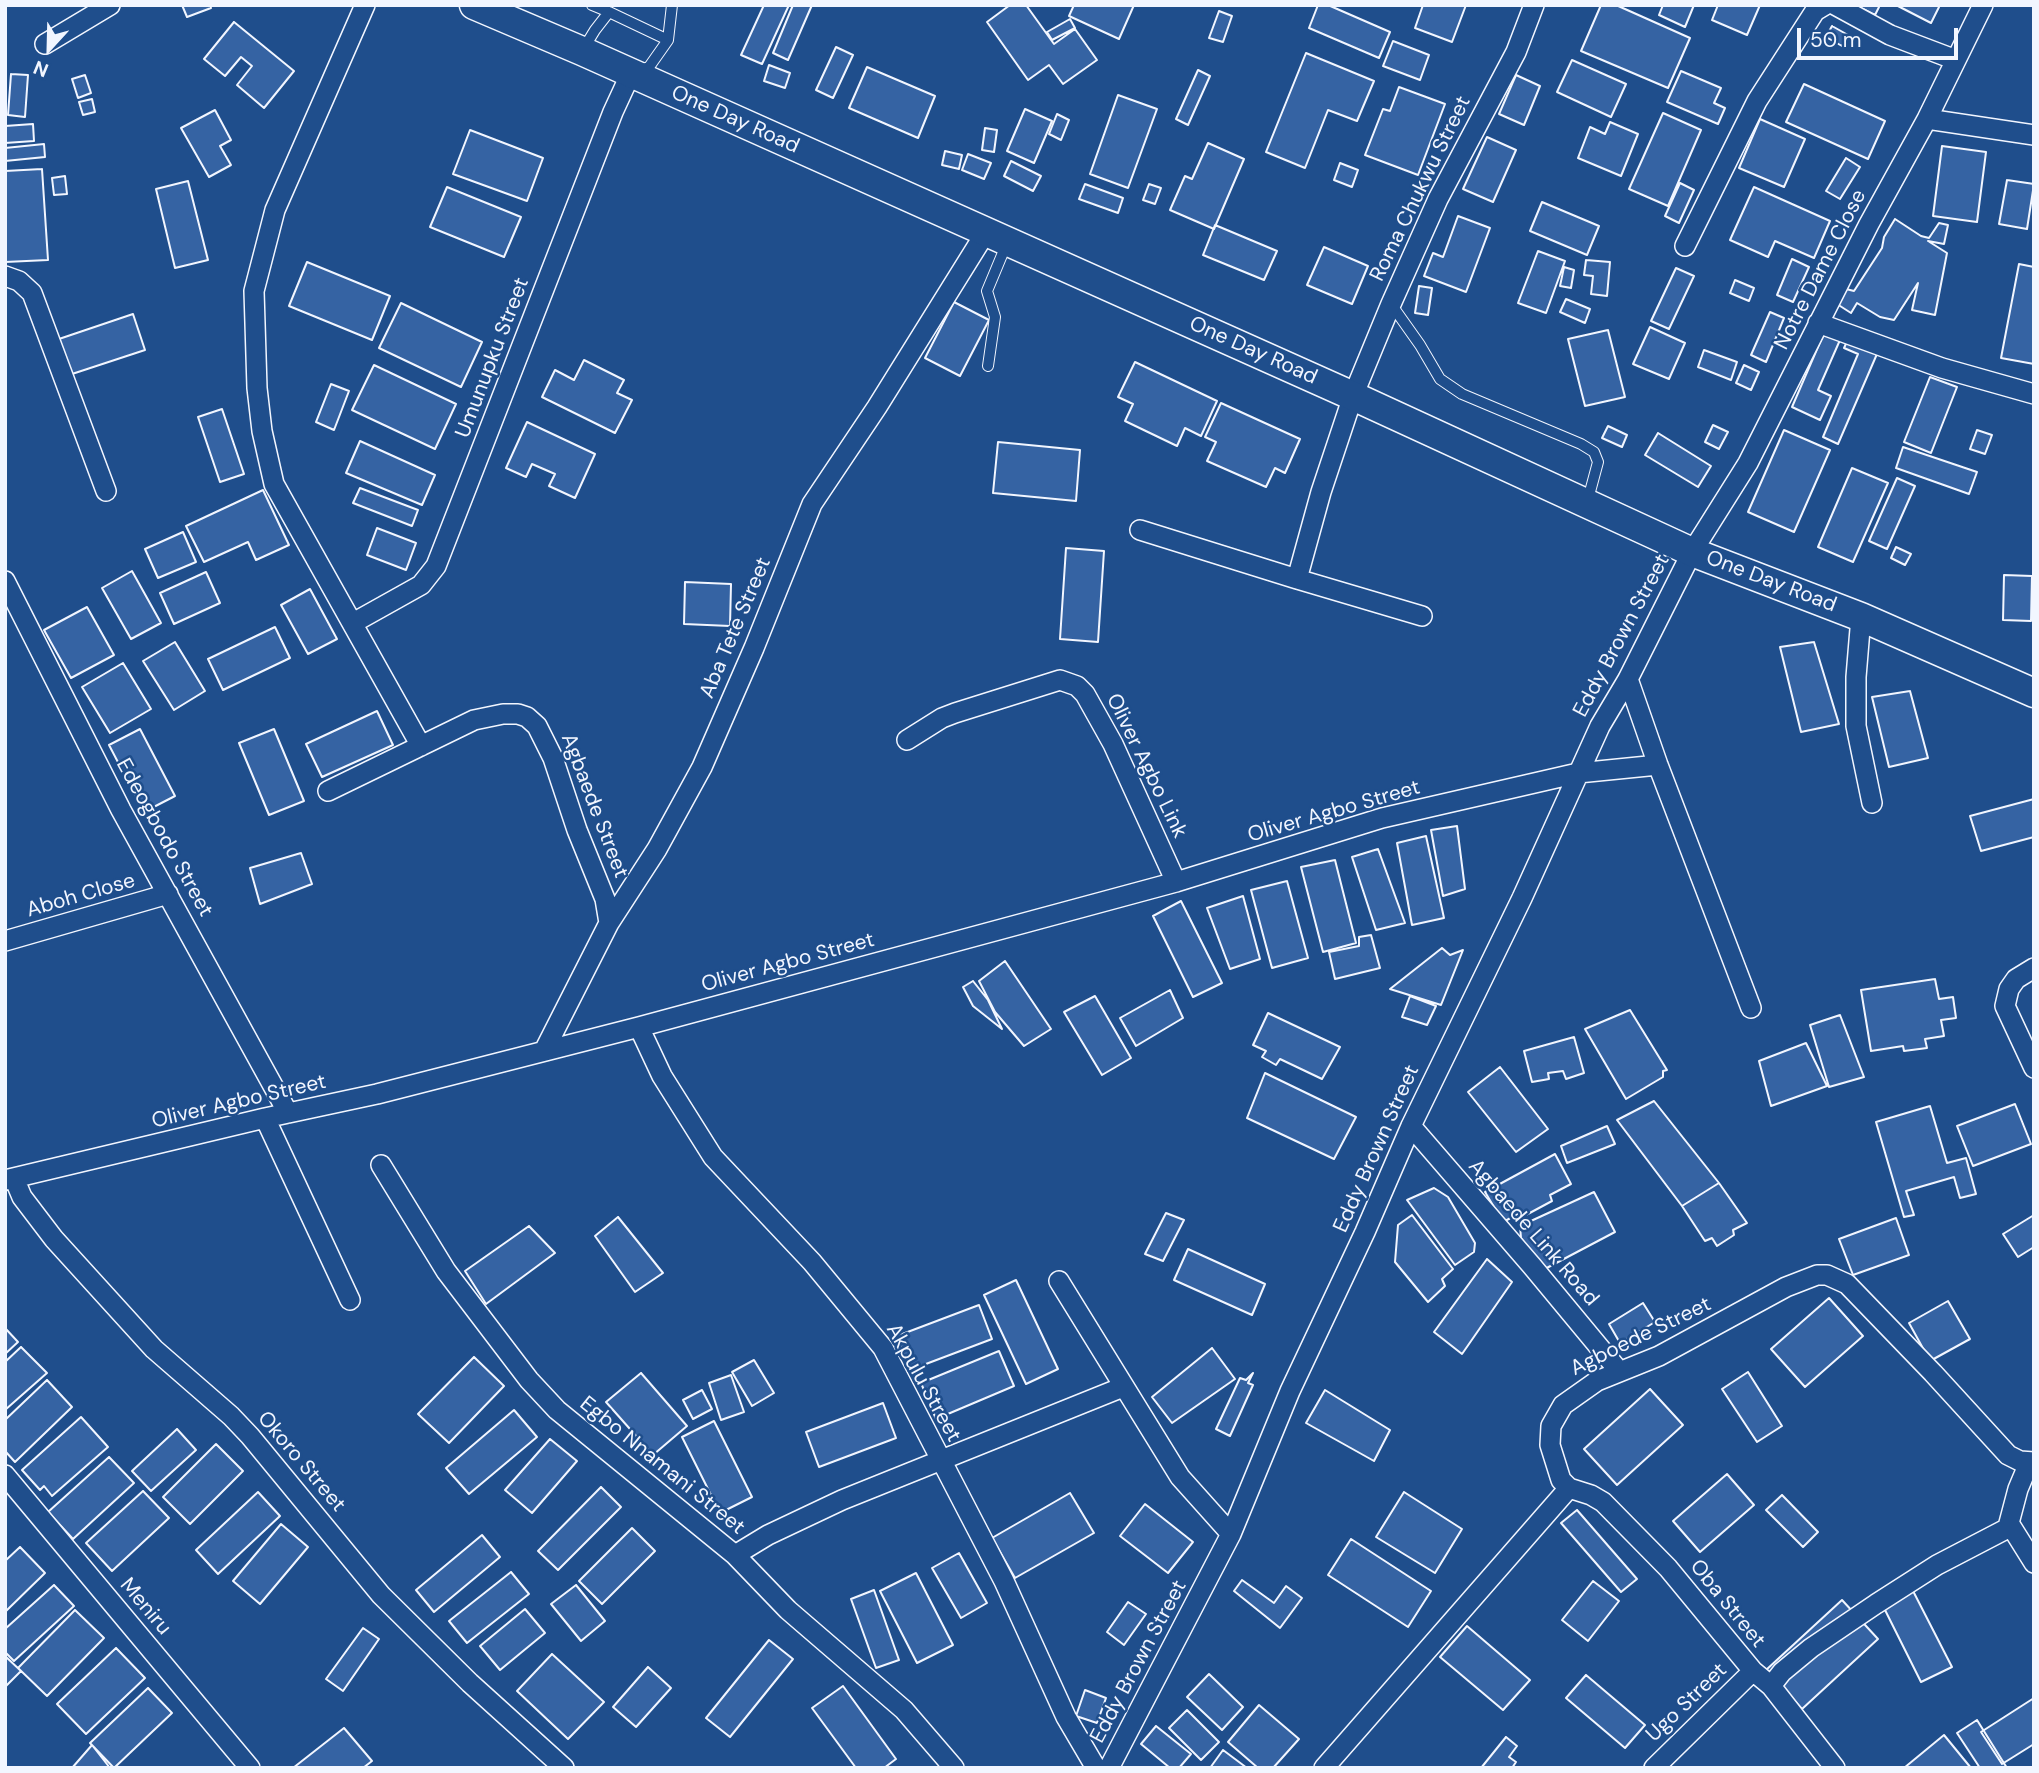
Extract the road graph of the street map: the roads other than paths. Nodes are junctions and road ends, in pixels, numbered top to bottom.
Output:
1 (110, 5) edge
2 (365, 5) edge
3 (474, 5) edge
4 (592, 5) edge
5 (672, 5) edge
6 (1534, 5) edge
7 (1825, 5) edge
8 (1835, 5) edge
9 (1983, 5) edge
10 (609, 12) junction
11 (667, 40) junction
12 (45, 44) dead end
13 (582, 51) junction
14 (1956, 60) junction
15 (631, 73) junction
16 (1927, 119) junction
17 (2034, 135) edge
18 (997, 237) junction
19 (1685, 246) dead end
20 (5, 276) edge
21 (1391, 304) junction
22 (1818, 323) junction
23 (988, 366) dead end
24 (2034, 394) edge
25 (1353, 396) junction
26 (106, 491) dead end
27 (1587, 503) junction
28 (1139, 530) dead end
29 (1692, 552) junction
30 (1297, 579) junction
31 (5, 581) edge
32 (1422, 616) dead end
33 (1861, 617) junction
34 (353, 623) junction
35 (1628, 679) junction
36 (2034, 693) edge
37 (907, 740) dead end
38 (421, 746) junction
39 (1658, 765) junction
40 (1578, 773) junction
41 (328, 791) dead end
42 (1872, 803) dead end
43 (1176, 882) junction
44 (168, 894) junction
45 (609, 923) junction
46 (5, 940) edge
47 (2034, 968) edge
48 (1751, 1008) dead end
49 (639, 1027) junction
50 (544, 1051) junction
51 (2034, 1068) edge
52 (288, 1113) junction
53 (265, 1118) junction
54 (1411, 1126) junction
55 (381, 1165) dead end
56 (10, 1179) edge
57 (1059, 1281) dead end
58 (350, 1300) dead end
59 (1619, 1371) junction
60 (1123, 1387) junction
61 (940, 1460) junction
62 (2031, 1463) edge
63 (5, 1475) edge
64 (1569, 1488) junction
65 (2010, 1527) junction
66 (1231, 1534) junction
67 (735, 1555) junction
68 (2034, 1563) edge
69 (1753, 1671) junction
70 (1771, 1686) junction
71 (1099, 1766) edge
72 (250, 1768) edge
73 (564, 1768) edge
74 (954, 1768) edge
75 (1324, 1768) edge
76 (1654, 1768) edge
77 (1835, 1768) edge

1 - 12 street
2 - 34 street
3 - 13 main road, One Day Road
4 - 10 lane
5 - 11 lane
6 - 21 street, Roma Chukwu Street
7 - 19 street
8 - 14 street
9 - 14 street, Notre Dame Close
10 - 11 lane
10 - 13 lane
11 - 15 lane
13 - 15 main road, One Day Road
14 - 16 street, Notre Dame Close
15 - 18 main road, One Day Road
15 - 34 street, Umunupku Street
16 - 17 street
16 - 22 street, Notre Dame Close
18 - 23 lane
18 - 25 main road, One Day Road
18 - 45 street, Aba Tete Street
20 - 26 street
21 - 25 street, Roma Chukwu Street
21 - 27 lane
22 - 24 street
22 - 29 street, Notre Dame Close
25 - 27 main road, One Day Road
25 - 30 street, Roma Chukwu Street
27 - 29 main road, One Day Road
28 - 30 street
29 - 33 main road, One Day Road
29 - 35 street, Eddy Brown Street
30 - 32 street
31 - 44 street, Edeogbodo Street
33 - 36 main road, One Day Road
33 - 42 street
34 - 38 street
35 - 39 street
35 - 40 street, Eddy Brown Street
37 - 43 street, Oliver Agbo Link
38 - 41 street, Agbaede Street
38 - 45 street, Agbaede Street
39 - 40 street, Oliver Agbo Street
39 - 48 street
40 - 43 street, Oliver Agbo Street
40 - 54 street, Eddy Brown Street
43 - 49 street, Oliver Agbo Street
44 - 46 street, Aboh Close
44 - 52 street, Edeogbodo Street
45 - 50 street, Aba Tete Street
47 - 51 street
49 - 50 street, Oliver Agbo Street
49 - 61 street, Akpulu Street
50 - 52 street, Oliver Agbo Street
52 - 53 street, Oliver Agbo Street
53 - 56 street, Oliver Agbo Street
53 - 58 street
54 - 59 street, Agbaede Link Road
54 - 66 street, Eddy Brown Street
55 - 67 street, Egbo Nnamani Street
56 - 73 street, Okoro Street
57 - 60 street
59 - 62 street, Agboede Street
59 - 64 street, Agboede Street
60 - 61 street
60 - 66 street
61 - 67 street
61 - 71 street, Akpulu Street
62 - 65 street
63 - 72 street, Meniru
64 - 69 street, Oba Street
64 - 75 street
65 - 68 street
65 - 70 street
66 - 71 street, Eddy Brown Street
67 - 74 street, Egbo Nnamani Street
69 - 70 street, Oba Street
69 - 76 street, Ugo Street
70 - 77 street, Oba Street

